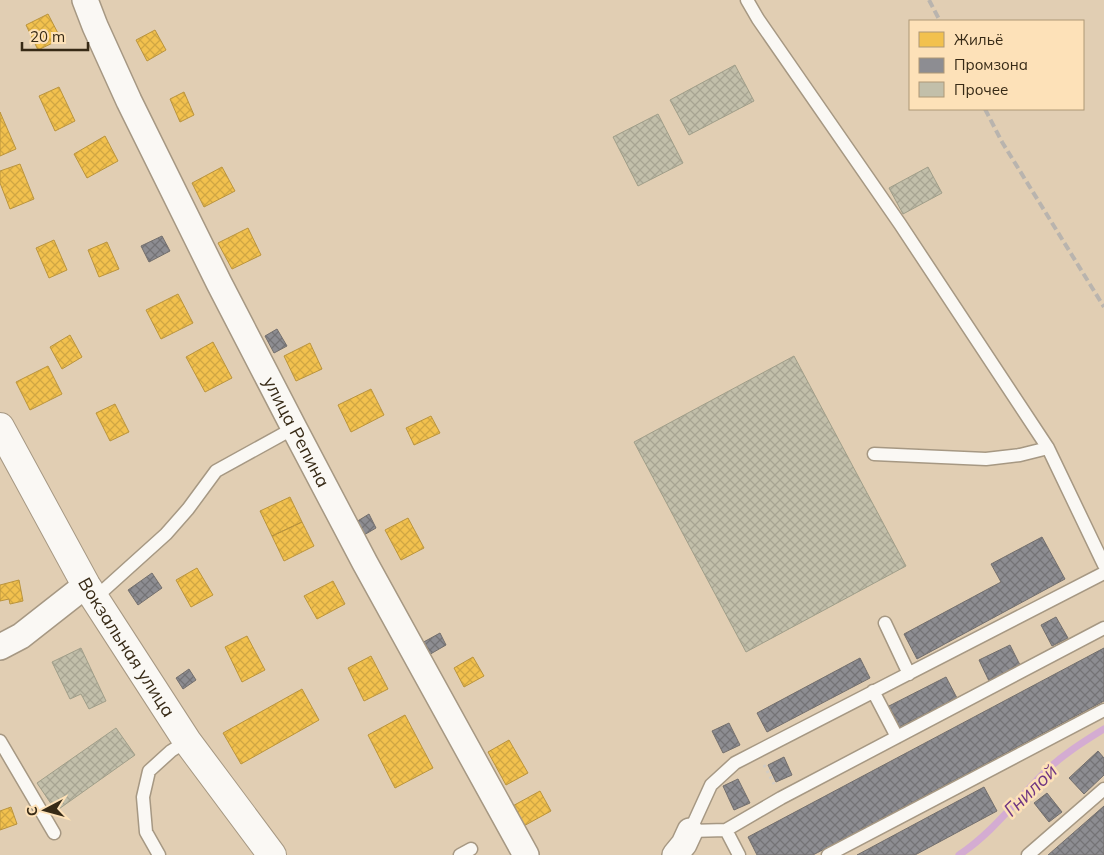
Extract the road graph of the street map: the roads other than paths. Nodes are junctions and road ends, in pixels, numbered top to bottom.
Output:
1 (85, 0) edge
2 (747, 0) edge
3 (0, 427) edge
4 (294, 428) junction
5 (1048, 448) junction
6 (874, 454) dead end
7 (1104, 566) edge
8 (1104, 573) edge
9 (91, 592) junction
10 (885, 623) dead end
11 (1104, 628) edge
12 (0, 647) edge
13 (909, 674) junction
14 (873, 692) junction
15 (1104, 710) edge
16 (897, 738) junction
17 (187, 740) junction
18 (0, 741) edge
19 (1104, 789) edge
20 (726, 830) junction
21 (690, 831) junction
22 (54, 832) dead end
23 (159, 855) edge
24 (272, 855) edge
25 (526, 855) edge
26 (675, 855) edge
27 (739, 855) edge
28 (828, 855) edge
29 (1028, 855) edge

1 - 4 street, улица Репина
2 - 5 lane
3 - 9 main road, Вокзальная улица
4 - 9 lane
4 - 25 street, улица Репина
5 - 6 lane
5 - 7 lane
8 - 13 lane
9 - 12 street
9 - 17 main road, Вокзальная улица
10 - 13 lane
11 - 16 lane
13 - 14 lane
14 - 16 lane
14 - 21 lane
15 - 28 lane
16 - 20 lane
17 - 23 lane
17 - 24 main road, Вокзальная улица
18 - 22 lane
19 - 29 lane
20 - 21 lane
20 - 27 lane
21 - 26 street

